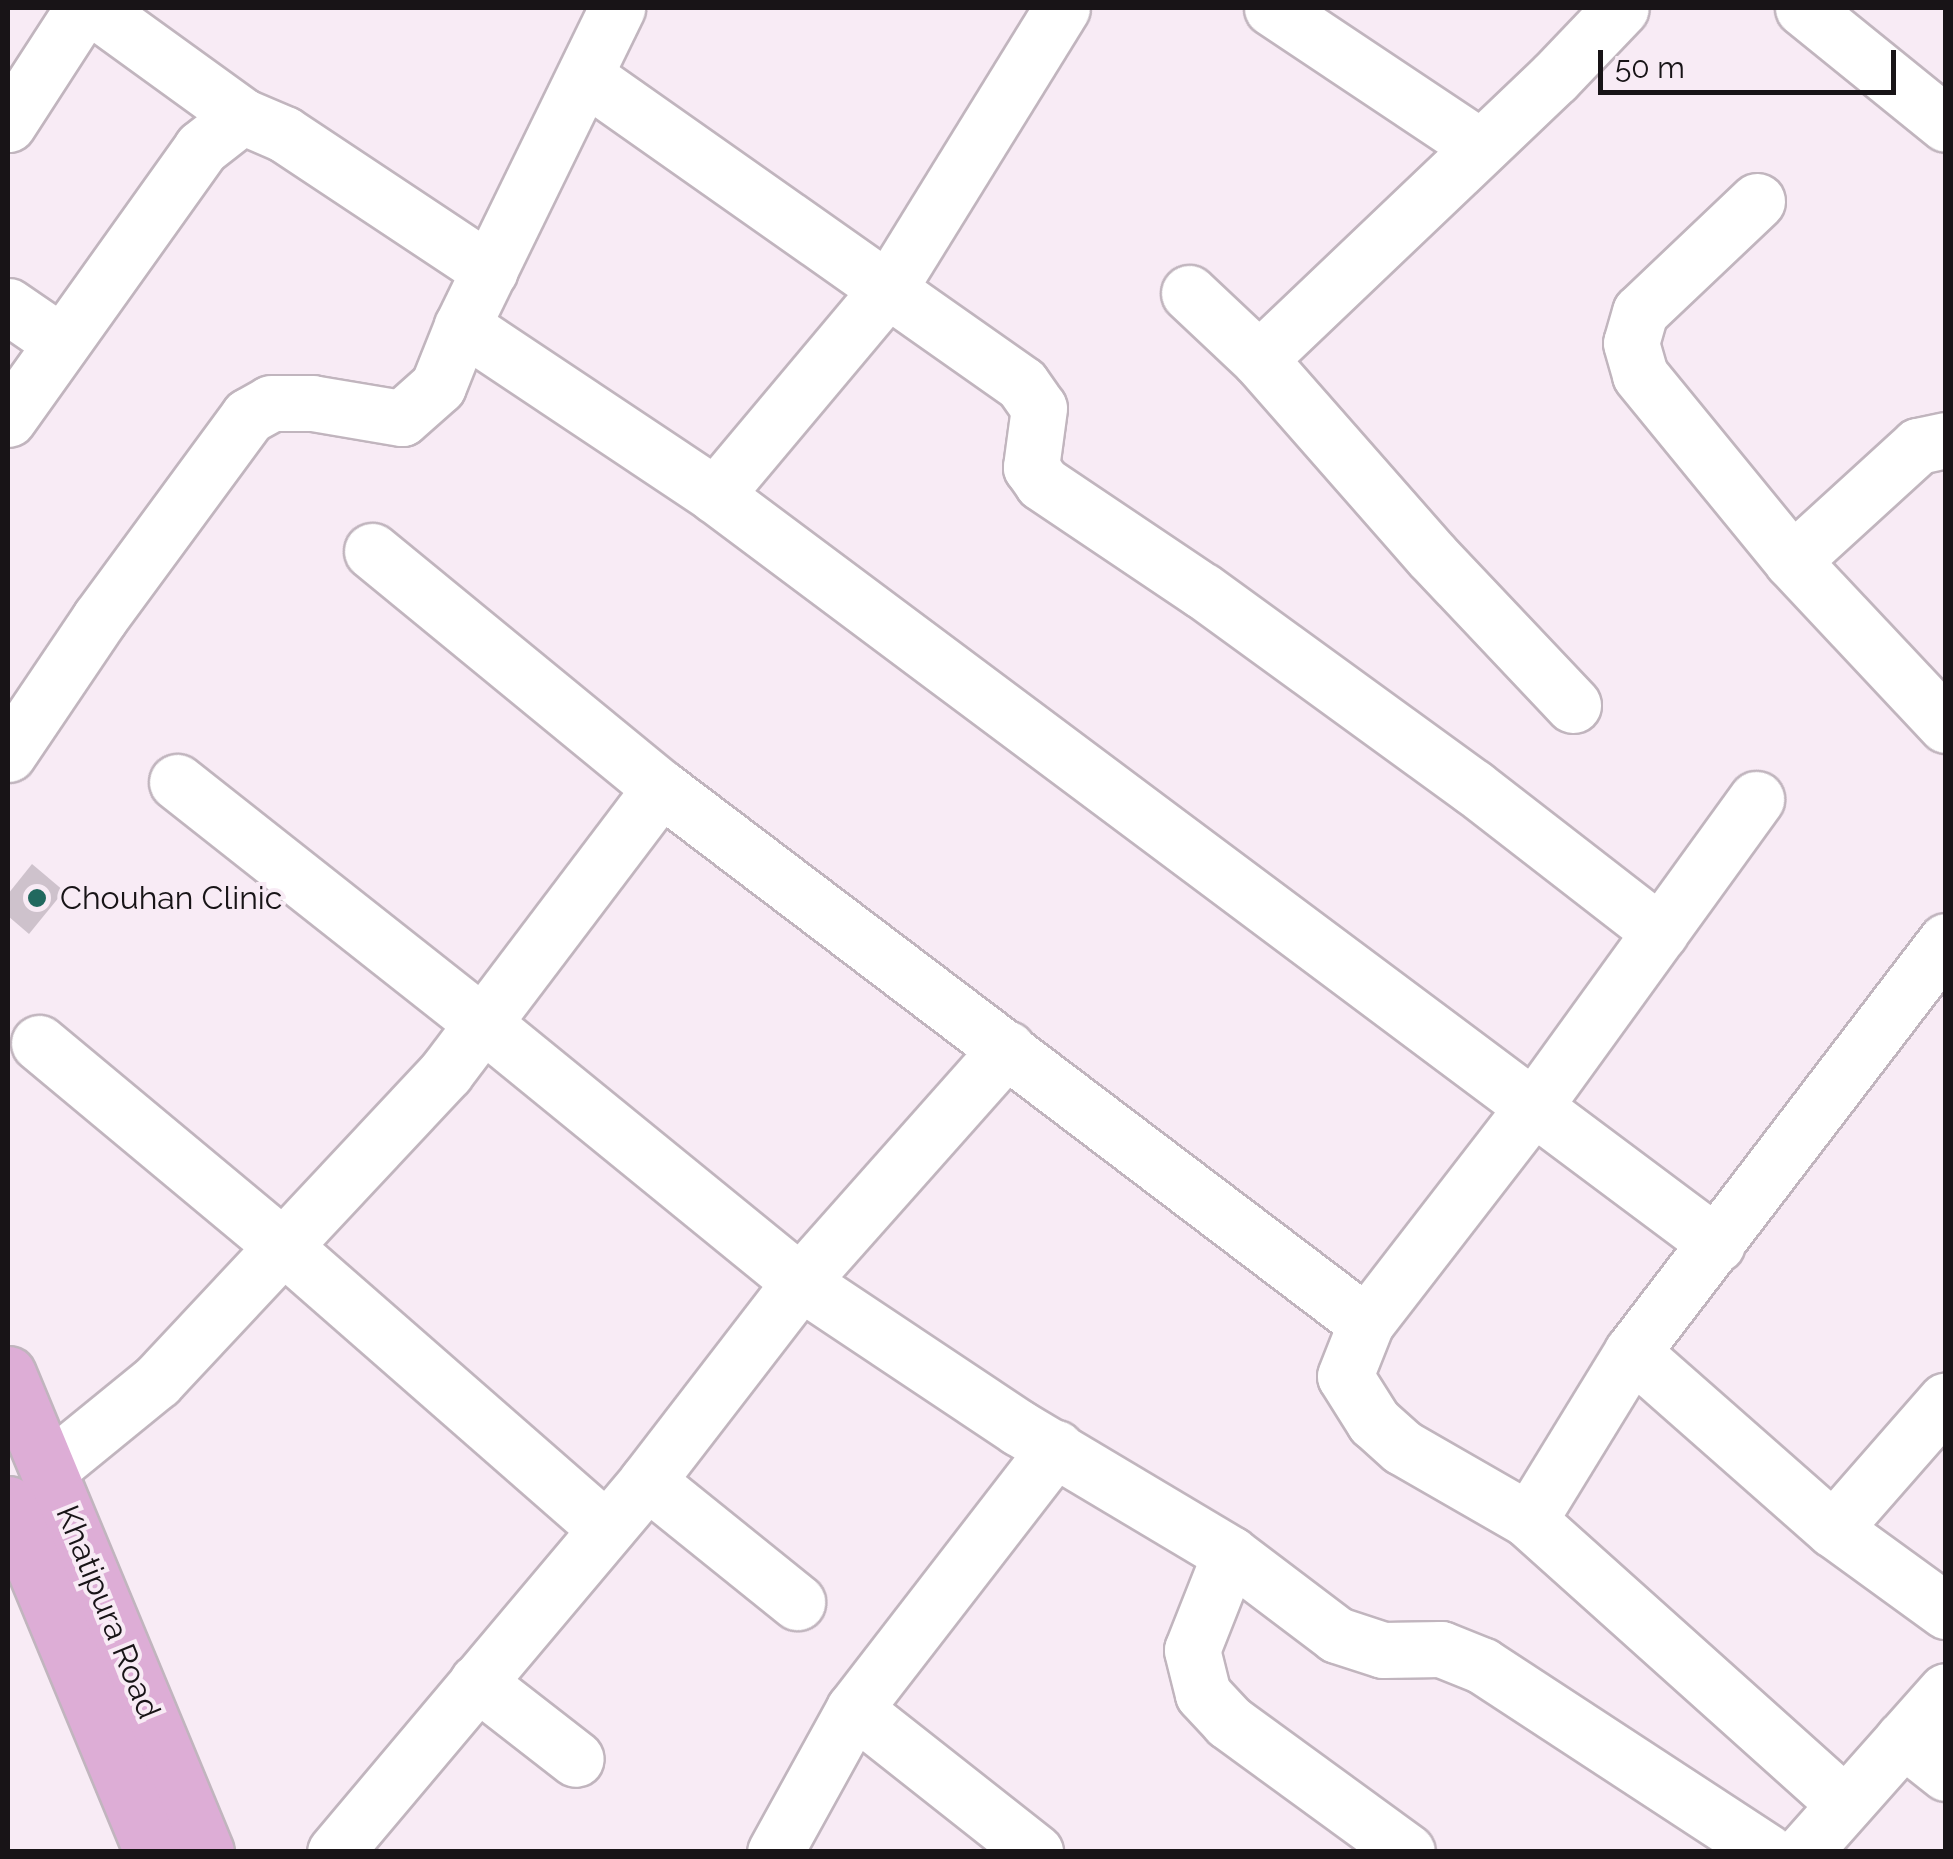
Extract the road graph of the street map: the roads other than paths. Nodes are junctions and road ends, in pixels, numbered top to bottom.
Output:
1 (83, 8) edge
2 (93, 8) edge
3 (616, 8) edge
4 (1062, 8) edge
5 (1272, 8) edge
6 (1621, 8) edge
7 (1803, 8) edge
8 (586, 77) junction
9 (242, 116) junction
10 (1943, 118) edge
11 (8, 124) edge
12 (1479, 146) junction
13 (1757, 201) dead end
14 (490, 271) junction
15 (889, 288) junction
16 (1189, 293) dead end
17 (8, 306) edge
18 (462, 326) junction
19 (62, 343) junction
20 (1259, 359) junction
21 (8, 420) edge
22 (1946, 440) edge
23 (714, 495) junction
24 (372, 551) dead end
25 (1792, 561) junction
26 (1573, 705) dead end
27 (1946, 724) edge
28 (8, 754) edge
29 (177, 782) dead end
30 (660, 788) junction
31 (1756, 798) dead end
32 (1660, 932) junction
33 (1946, 941) edge
34 (485, 1024) junction
35 (38, 1043) dead end
36 (1007, 1049) junction
37 (1534, 1106) junction
38 (1717, 1244) junction
39 (284, 1247) junction
40 (800, 1282) junction
41 (1366, 1323) junction
42 (1632, 1352) junction
43 (8, 1374) edge
44 (1946, 1400) edge
45 (1056, 1448) junction
46 (647, 1481) junction
47 (18, 1507) edge
48 (1529, 1520) junction
49 (605, 1528) junction
50 (1834, 1529) junction
51 (1230, 1554) junction
52 (798, 1602) dead end
53 (1946, 1611) edge
54 (477, 1682) junction
55 (1946, 1691) edge
56 (854, 1708) junction
57 (1903, 1739) junction
58 (576, 1758) dead end
59 (1946, 1773) edge
60 (1844, 1804) junction
61 (152, 1852) edge
62 (206, 1852) edge
63 (335, 1852) edge
64 (775, 1852) edge
65 (1035, 1852) edge
66 (1407, 1852) edge
67 (1767, 1852) edge
68 (1803, 1852) edge

1 - 11 street
2 - 9 street
3 - 8 street
4 - 15 street
5 - 12 street
6 - 12 street
7 - 10 street
8 - 14 street
8 - 15 street
9 - 14 street
9 - 19 street
12 - 20 street
13 - 25 street
14 - 18 street
15 - 23 street
15 - 32 street
16 - 20 street
17 - 19 street
18 - 23 street
18 - 28 street
19 - 21 street
20 - 26 street
22 - 25 street
23 - 37 street
24 - 30 street
25 - 27 street
29 - 34 street
30 - 34 street
30 - 36 street
31 - 32 street
32 - 37 street
33 - 38 street
34 - 39 street
34 - 40 street
35 - 39 street
36 - 40 street
36 - 41 street
37 - 38 street
37 - 41 street
38 - 42 street
39 - 47 street
39 - 49 street
40 - 45 street
40 - 46 street
41 - 48 street
42 - 48 street
42 - 50 street
43 - 47 main road, Khatipura Road
44 - 50 street
45 - 51 street
45 - 56 street
46 - 49 street
46 - 52 street
47 - 61 main road, Khatipura Road
47 - 62 main road, Khatipura Road
48 - 60 street
49 - 54 street
50 - 53 street
51 - 66 street
51 - 67 street
54 - 58 street
54 - 63 street
55 - 57 street
56 - 64 street
56 - 65 street
57 - 59 street
57 - 60 street
60 - 68 street

